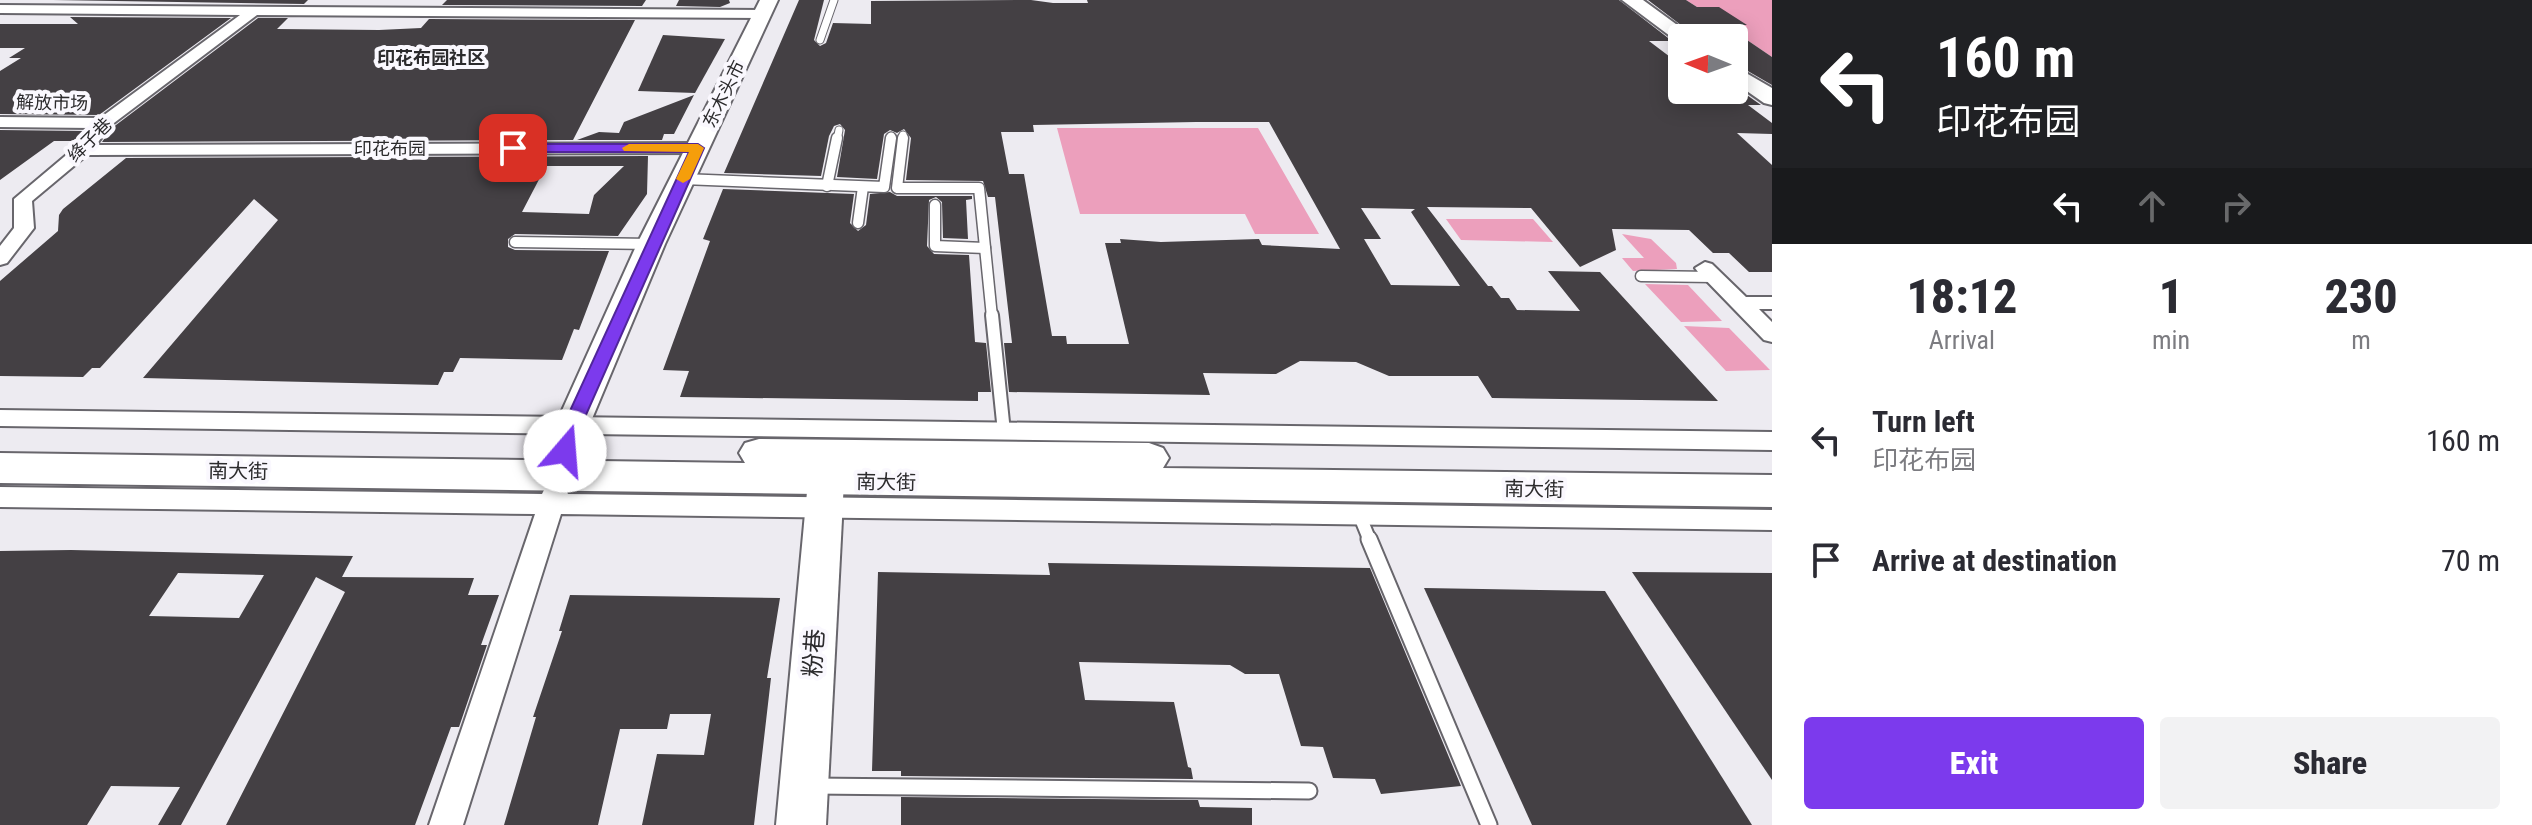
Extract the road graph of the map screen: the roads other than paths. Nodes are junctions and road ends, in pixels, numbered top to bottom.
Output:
1 (325, 0) edge
2 (441, 0) edge
3 (578, 0) edge
4 (834, 0) edge
5 (1631, 0) edge
6 (0, 9) edge
7 (252, 12) junction
8 (763, 13) edge
9 (306, 17) junction
10 (424, 18) junction
11 (565, 19) junction
12 (238, 22) junction
13 (0, 23) edge
14 (1668, 26) edge
15 (820, 40) dead end
16 (1748, 82) edge
17 (1772, 98) edge
18 (0, 122) edge
19 (104, 123) junction
20 (839, 130) dead end
21 (903, 135) dead end
22 (891, 136) dead end
23 (698, 148) junction
24 (83, 150) junction
25 (683, 179) junction
26 (827, 186) junction
27 (863, 187) junction
28 (935, 205) dead end
29 (858, 223) dead end
30 (515, 242) dead end
31 (651, 244) junction
32 (985, 248) junction
33 (0, 259) edge
34 (1709, 272) joint
35 (1641, 276) dead end
36 (1740, 303) junction
37 (1772, 303) edge
38 (1772, 335) edge
39 (0, 418) edge
40 (1004, 432) junction
41 (1772, 441) edge
42 (562, 464) junction
43 (1772, 466) edge
44 (8, 482) edge
45 (1772, 491) edge
46 (826, 494) junction
47 (1359, 514) junction
48 (1772, 520) edge
49 (1309, 791) dead end
50 (803, 806) edge
51 (446, 825) edge
52 (1489, 825) edge

1 - 9 street
2 - 10 street
3 - 11 street
4 - 15 lane
5 - 14 street
6 - 7 street
7 - 9 street
7 - 12 street, 绛子巷
8 - 11 street
8 - 23 street, 东木头市
9 - 10 street
9 - 12 street
10 - 11 street
12 - 13 street
12 - 19 street, 绛子巷
16 - 17 street
18 - 19 street, 解放市场
19 - 24 street, 绛子巷
20 - 26 lane
21 - 32 lane
22 - 27 lane
23 - 24 street, 印花布园
23 - 25 street, 东木头市
24 - 33 street, 绛子巷
25 - 26 lane
25 - 31 street, 东木头市
26 - 27 lane
27 - 29 lane
28 - 32 lane
30 - 31 lane
31 - 42 street, 东木头市
32 - 40 lane
34 - 35 lane
34 - 36 street
36 - 37 street
36 - 38 street
39 - 42 street
40 - 41 street
40 - 42 street
42 - 43 main road, 南大街
42 - 44 main road, 南大街
42 - 46 main road, 南大街
42 - 51 street
45 - 46 main road, 南大街
46 - 47 street
46 - 50 street, 粉巷
47 - 48 street
47 - 52 lane
49 - 50 lane

